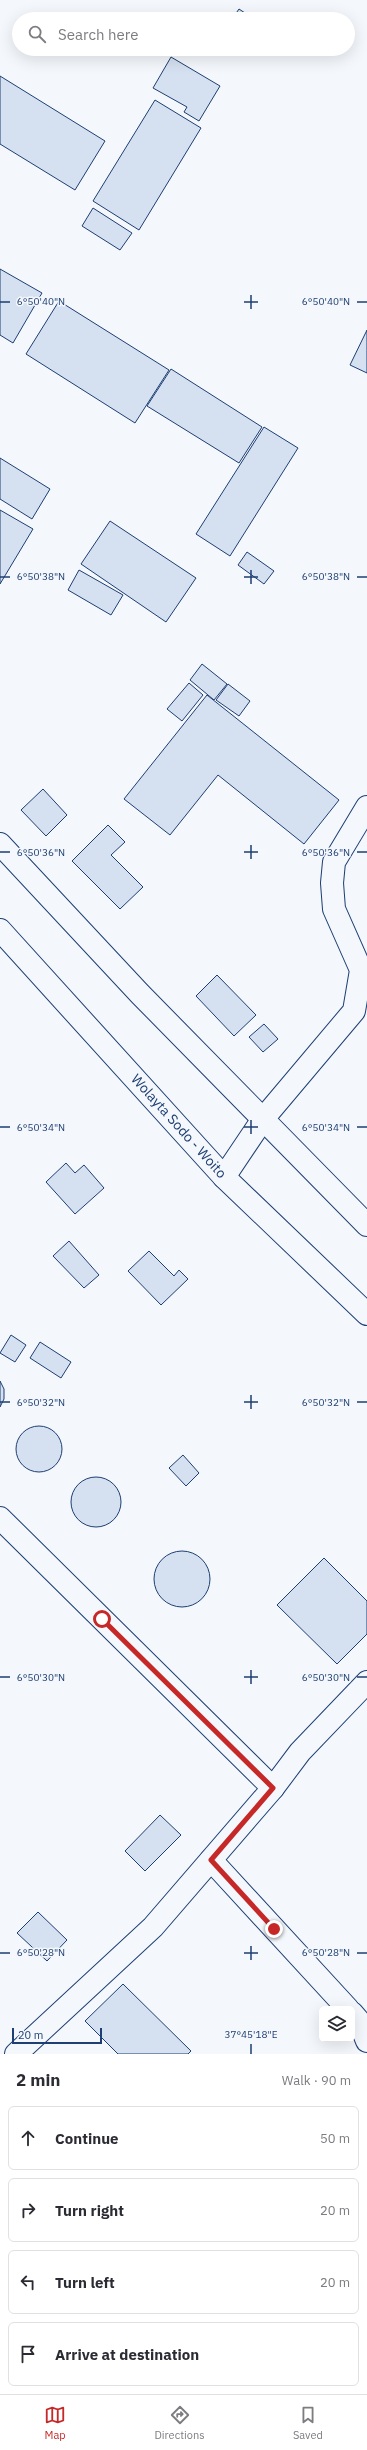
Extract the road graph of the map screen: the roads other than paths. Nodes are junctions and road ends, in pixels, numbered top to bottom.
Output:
1 (367, 807) edge
2 (0, 844) edge
3 (0, 930) edge
4 (263, 1119) junction
5 (224, 1176) junction
6 (367, 1225) edge
7 (367, 1314) edge
8 (0, 1518) edge
9 (367, 1682) edge
10 (273, 1788) junction
11 (211, 1860) junction
12 (345, 2006) edge
13 (355, 2016) edge
14 (367, 2041) edge
15 (16, 2054) edge

1 - 4 main road
2 - 4 main road
3 - 5 main road, Wolayta Sodo - Woito
4 - 5 main road
4 - 6 main road
5 - 7 main road, Wolayta Sodo - Woito
8 - 10 main road
9 - 10 main road
10 - 11 main road
11 - 12 main road
11 - 15 main road
13 - 14 main road

